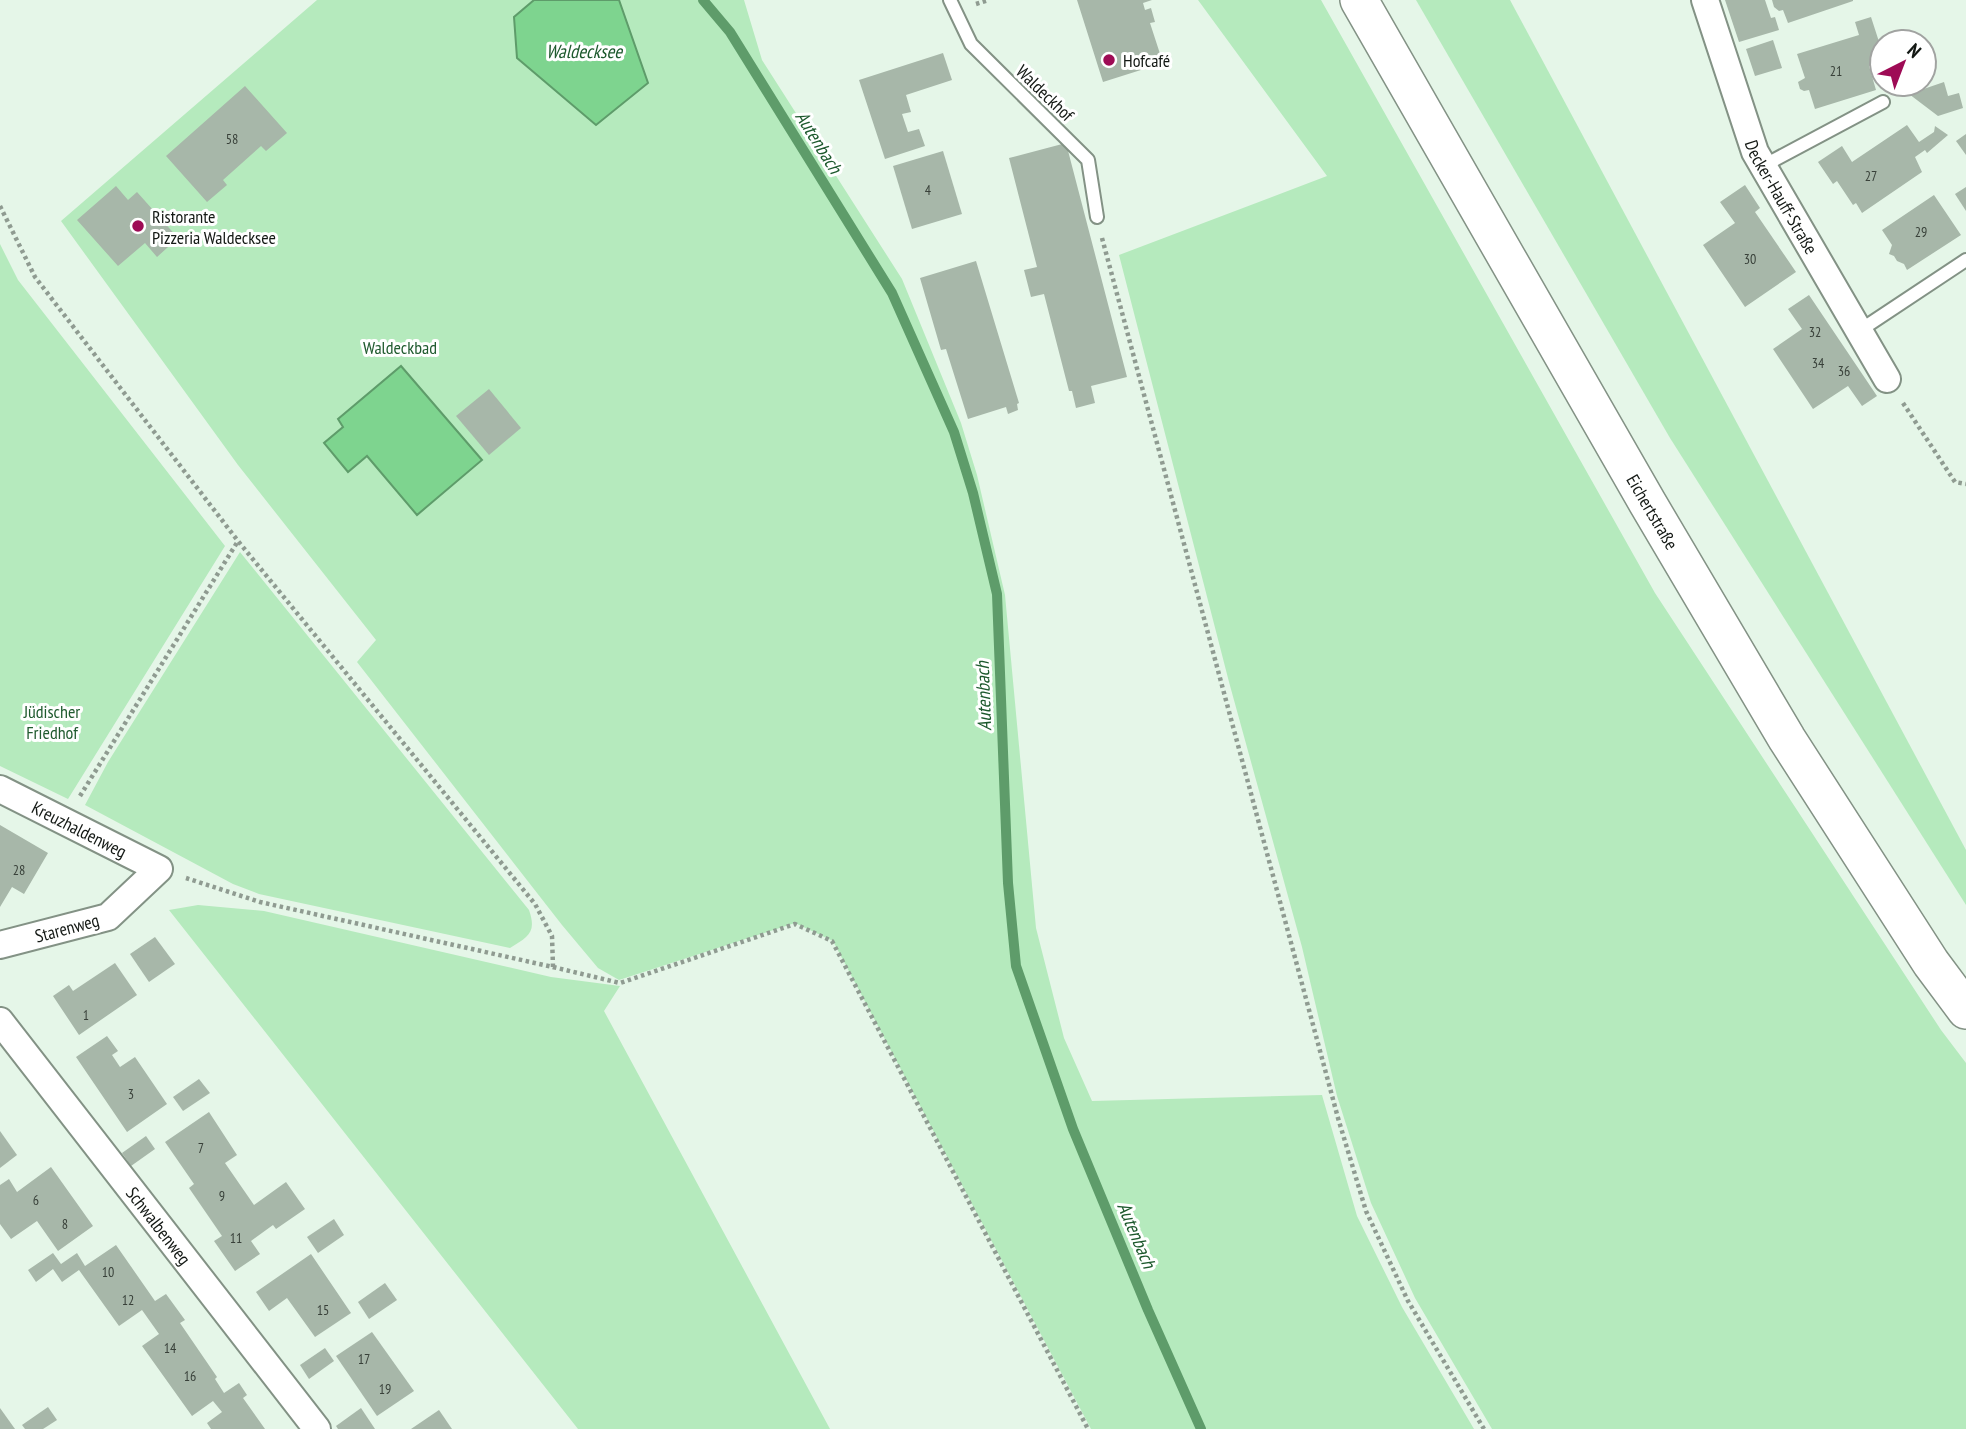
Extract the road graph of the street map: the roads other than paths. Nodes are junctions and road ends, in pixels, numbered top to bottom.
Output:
1 (1359, 0) edge
2 (1705, 0) edge
3 (955, 4) edge
4 (1883, 102) dead end
5 (1763, 166) junction
6 (1097, 217) road end
7 (1966, 260) edge
8 (1859, 331) junction
9 (1887, 379) road end
10 (0, 789) edge
11 (159, 869) joint
12 (0, 945) edge
13 (1966, 1010) edge
14 (0, 1021) edge
15 (317, 1429) edge

1 - 13 street, Eichertstraße
2 - 5 street, Decker-Hauff-Straße
3 - 6 lane, Waldeckhof
4 - 5 lane
5 - 8 street, Decker-Hauff-Straße
7 - 8 lane
8 - 9 street, Decker-Hauff-Straße
10 - 11 street, Kreuzhaldenweg
11 - 12 street, Starenweg
14 - 15 street, Schwalbenweg

